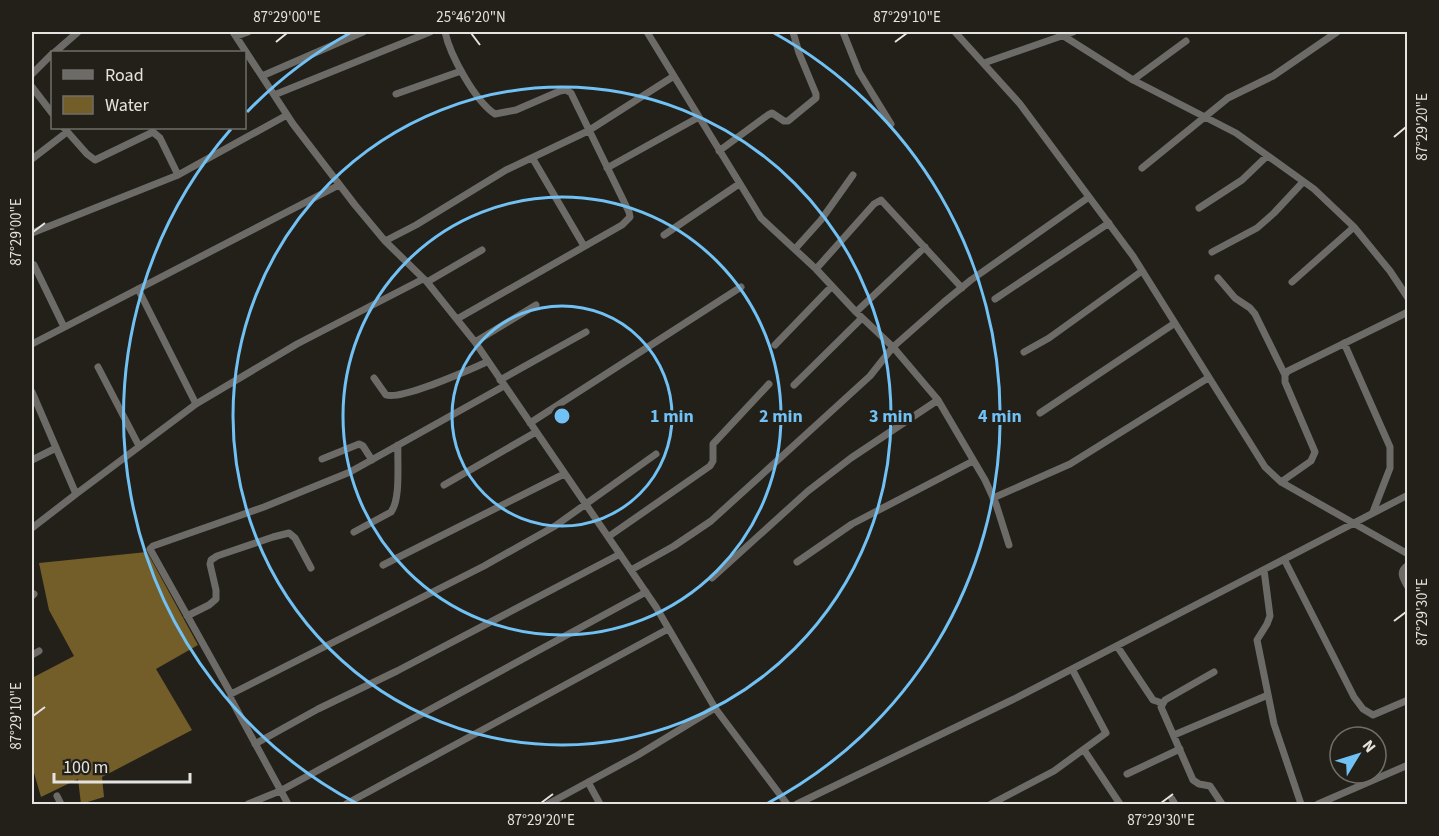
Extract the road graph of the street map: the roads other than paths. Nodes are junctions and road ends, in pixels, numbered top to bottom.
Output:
1 (78, 32) edge
2 (248, 32) edge
3 (363, 32) edge
4 (430, 32) edge
5 (445, 32) edge
6 (647, 32) edge
7 (793, 32) edge
8 (843, 32) edge
9 (955, 32) edge
10 (1073, 32) edge
11 (1337, 32) edge
12 (235, 34) edge
13 (1062, 35) junction
14 (1186, 40) dead end
15 (56, 51) edge
16 (246, 51) edge
17 (246, 51) edge
18 (51, 56) edge
19 (984, 63) junction
20 (461, 70) junction
21 (32, 74) edge
22 (262, 76) junction
23 (674, 76) junction
24 (1133, 80) junction
25 (32, 87) edge
26 (396, 94) dead end
27 (274, 95) junction
28 (51, 112) edge
29 (287, 115) junction
30 (699, 117) junction
31 (1206, 117) junction
32 (891, 124) dead end
33 (65, 130) edge
34 (588, 130) junction
35 (719, 151) junction
36 (1267, 156) junction
37 (32, 159) edge
38 (533, 159) junction
39 (607, 168) junction
40 (1142, 168) dead end
41 (178, 175) junction
42 (853, 175) dead end
43 (1303, 182) junction
44 (739, 184) junction
45 (339, 185) junction
46 (1089, 196) junction
47 (1199, 208) dead end
48 (1109, 223) junction
49 (1354, 227) junction
50 (32, 233) edge
51 (664, 235) dead end
52 (385, 241) junction
53 (584, 246) junction
54 (925, 247) junction
55 (795, 249) junction
56 (482, 250) dead end
57 (1212, 252) dead end
58 (33, 265) dead end
59 (816, 269) junction
60 (1142, 271) junction
61 (1218, 278) dead end
62 (425, 281) junction
63 (1292, 282) dead end
64 (832, 286) junction
65 (741, 287) dead end
66 (962, 288) junction
67 (138, 289) junction
68 (1407, 298) edge
69 (995, 299) dead end
70 (536, 305) dead end
71 (856, 312) junction
72 (1407, 312) edge
73 (862, 318) junction
74 (457, 319) junction
75 (1175, 323) junction
76 (64, 327) junction
77 (586, 332) dead end
78 (475, 342) junction
79 (1344, 343) junction
80 (32, 344) edge
81 (775, 345) dead end
82 (893, 347) junction
83 (1024, 352) dead end
84 (488, 362) junction
85 (98, 367) dead end
86 (1285, 375) junction
87 (374, 378) dead end
88 (1208, 378) junction
89 (502, 383) junction
90 (769, 384) dead end
91 (794, 385) dead end
92 (32, 392) edge
93 (938, 400) junction
94 (33, 401) edge
95 (196, 404) junction
96 (1040, 412) dead end
97 (530, 423) junction
98 (536, 432) junction
99 (398, 445) junction
100 (139, 446) junction
101 (56, 448) junction
102 (656, 454) dead end
103 (322, 459) dead end
104 (32, 460) edge
105 (372, 460) junction
106 (973, 461) junction
107 (564, 474) junction
108 (1281, 482) junction
109 (444, 485) dead end
110 (76, 494) junction
111 (1407, 495) edge
112 (993, 498) junction
113 (585, 503) junction
114 (1373, 512) junction
115 (1351, 523) junction
116 (32, 528) edge
117 (354, 532) dead end
118 (608, 537) junction
119 (1009, 545) dead end
120 (620, 554) junction
121 (1407, 554) edge
122 (1284, 560) junction
123 (796, 562) dead end
124 (383, 565) dead end
125 (1407, 565) edge
126 (311, 568) dead end
127 (631, 570) junction
128 (1264, 570) junction
129 (712, 578) dead end
130 (1407, 587) edge
131 (646, 592) junction
132 (187, 616) junction
133 (668, 629) junction
134 (1117, 646) junction
135 (39, 651) dead end
136 (32, 655) edge
137 (1072, 669) junction
138 (1214, 672) dead end
139 (231, 694) junction
140 (1268, 695) junction
141 (1407, 700) edge
142 (1162, 703) junction
143 (715, 708) junction
144 (1174, 735) junction
145 (255, 744) junction
146 (1180, 749) junction
147 (1084, 750) junction
148 (1407, 765) edge
149 (1127, 774) dead end
150 (588, 782) junction
151 (280, 791) junction
152 (57, 796) dead end
153 (61, 804) edge
154 (248, 804) edge
155 (288, 804) edge
156 (346, 804) edge
157 (548, 804) edge
158 (600, 804) edge
159 (787, 804) edge
160 (797, 804) edge
161 (993, 804) edge
162 (1120, 804) edge
163 (1222, 804) edge
164 (1301, 804) edge
165 (1318, 804) edge

1 - 15 street
2 - 12 street
3 - 22 street
4 - 27 street
5 - 20 street
6 - 23 street
7 - 35 street
8 - 32 street
9 - 19 street
10 - 13 street
11 - 31 street
12 - 16 street
13 - 19 street
13 - 24 street
14 - 24 street
17 - 22 street
18 - 21 street
19 - 46 street
20 - 26 street
20 - 34 street
22 - 27 street
23 - 30 street
23 - 34 street
24 - 31 street
25 - 28 street
27 - 29 street
29 - 41 street
29 - 45 street
30 - 35 street
30 - 39 street
31 - 36 street
31 - 40 street
33 - 37 street
33 - 41 street
34 - 38 street
34 - 39 street
35 - 44 street
36 - 43 street
36 - 47 street
38 - 52 street
38 - 53 street
39 - 53 street
41 - 50 street
42 - 55 street
43 - 49 street
43 - 57 street
44 - 51 street
44 - 55 street
45 - 52 street
45 - 67 street
46 - 48 street
46 - 66 street
48 - 60 street
48 - 69 street
49 - 63 street
49 - 68 street
52 - 62 street
53 - 74 street
54 - 59 street
54 - 66 street
54 - 71 street
55 - 59 street
56 - 62 street
58 - 76 street
59 - 64 street
60 - 75 street
60 - 83 street
61 - 86 street
62 - 74 street
62 - 95 street
64 - 71 street
64 - 81 street
65 - 97 street
66 - 82 street
67 - 76 street
67 - 95 street
70 - 78 street
71 - 73 street
72 - 79 street
73 - 82 street
73 - 91 street
74 - 78 street
75 - 88 street
75 - 96 street
76 - 80 street
77 - 89 street
78 - 84 street
79 - 86 street
79 - 114 street
82 - 93 street
82 - 127 street
84 - 87 street
84 - 89 street
85 - 100 street
86 - 108 street
88 - 108 street
88 - 112 street
89 - 97 street
89 - 99 street
90 - 118 street
92 - 94 street
93 - 106 street
93 - 129 street
94 - 101 street
95 - 100 street
97 - 98 street
98 - 107 street
98 - 109 street
99 - 105 street
99 - 117 street
100 - 110 street
101 - 104 street
101 - 110 street
102 - 113 street
103 - 105 street
105 - 132 street
106 - 112 street
106 - 123 street
107 - 113 street
107 - 124 street
108 - 115 street
110 - 116 street
111 - 114 street
112 - 119 street
113 - 118 street
113 - 139 street
114 - 115 street
115 - 121 street
115 - 122 street
118 - 120 street
120 - 127 street
120 - 145 street
122 - 128 street
122 - 141 street
125 - 130 street
126 - 132 street
127 - 131 street
128 - 134 street
128 - 140 street
131 - 133 street
131 - 151 street
132 - 139 street
133 - 143 street
133 - 156 street
134 - 137 street
134 - 142 street
135 - 136 street
137 - 147 street
137 - 160 street
138 - 142 street
139 - 145 street
140 - 144 street
140 - 164 street
142 - 144 street
143 - 150 street
143 - 159 street
144 - 146 street
145 - 151 street
146 - 149 street
146 - 163 street
147 - 161 street
147 - 162 street
148 - 165 street
150 - 157 street
150 - 158 street
151 - 154 street
151 - 155 street
152 - 153 street

